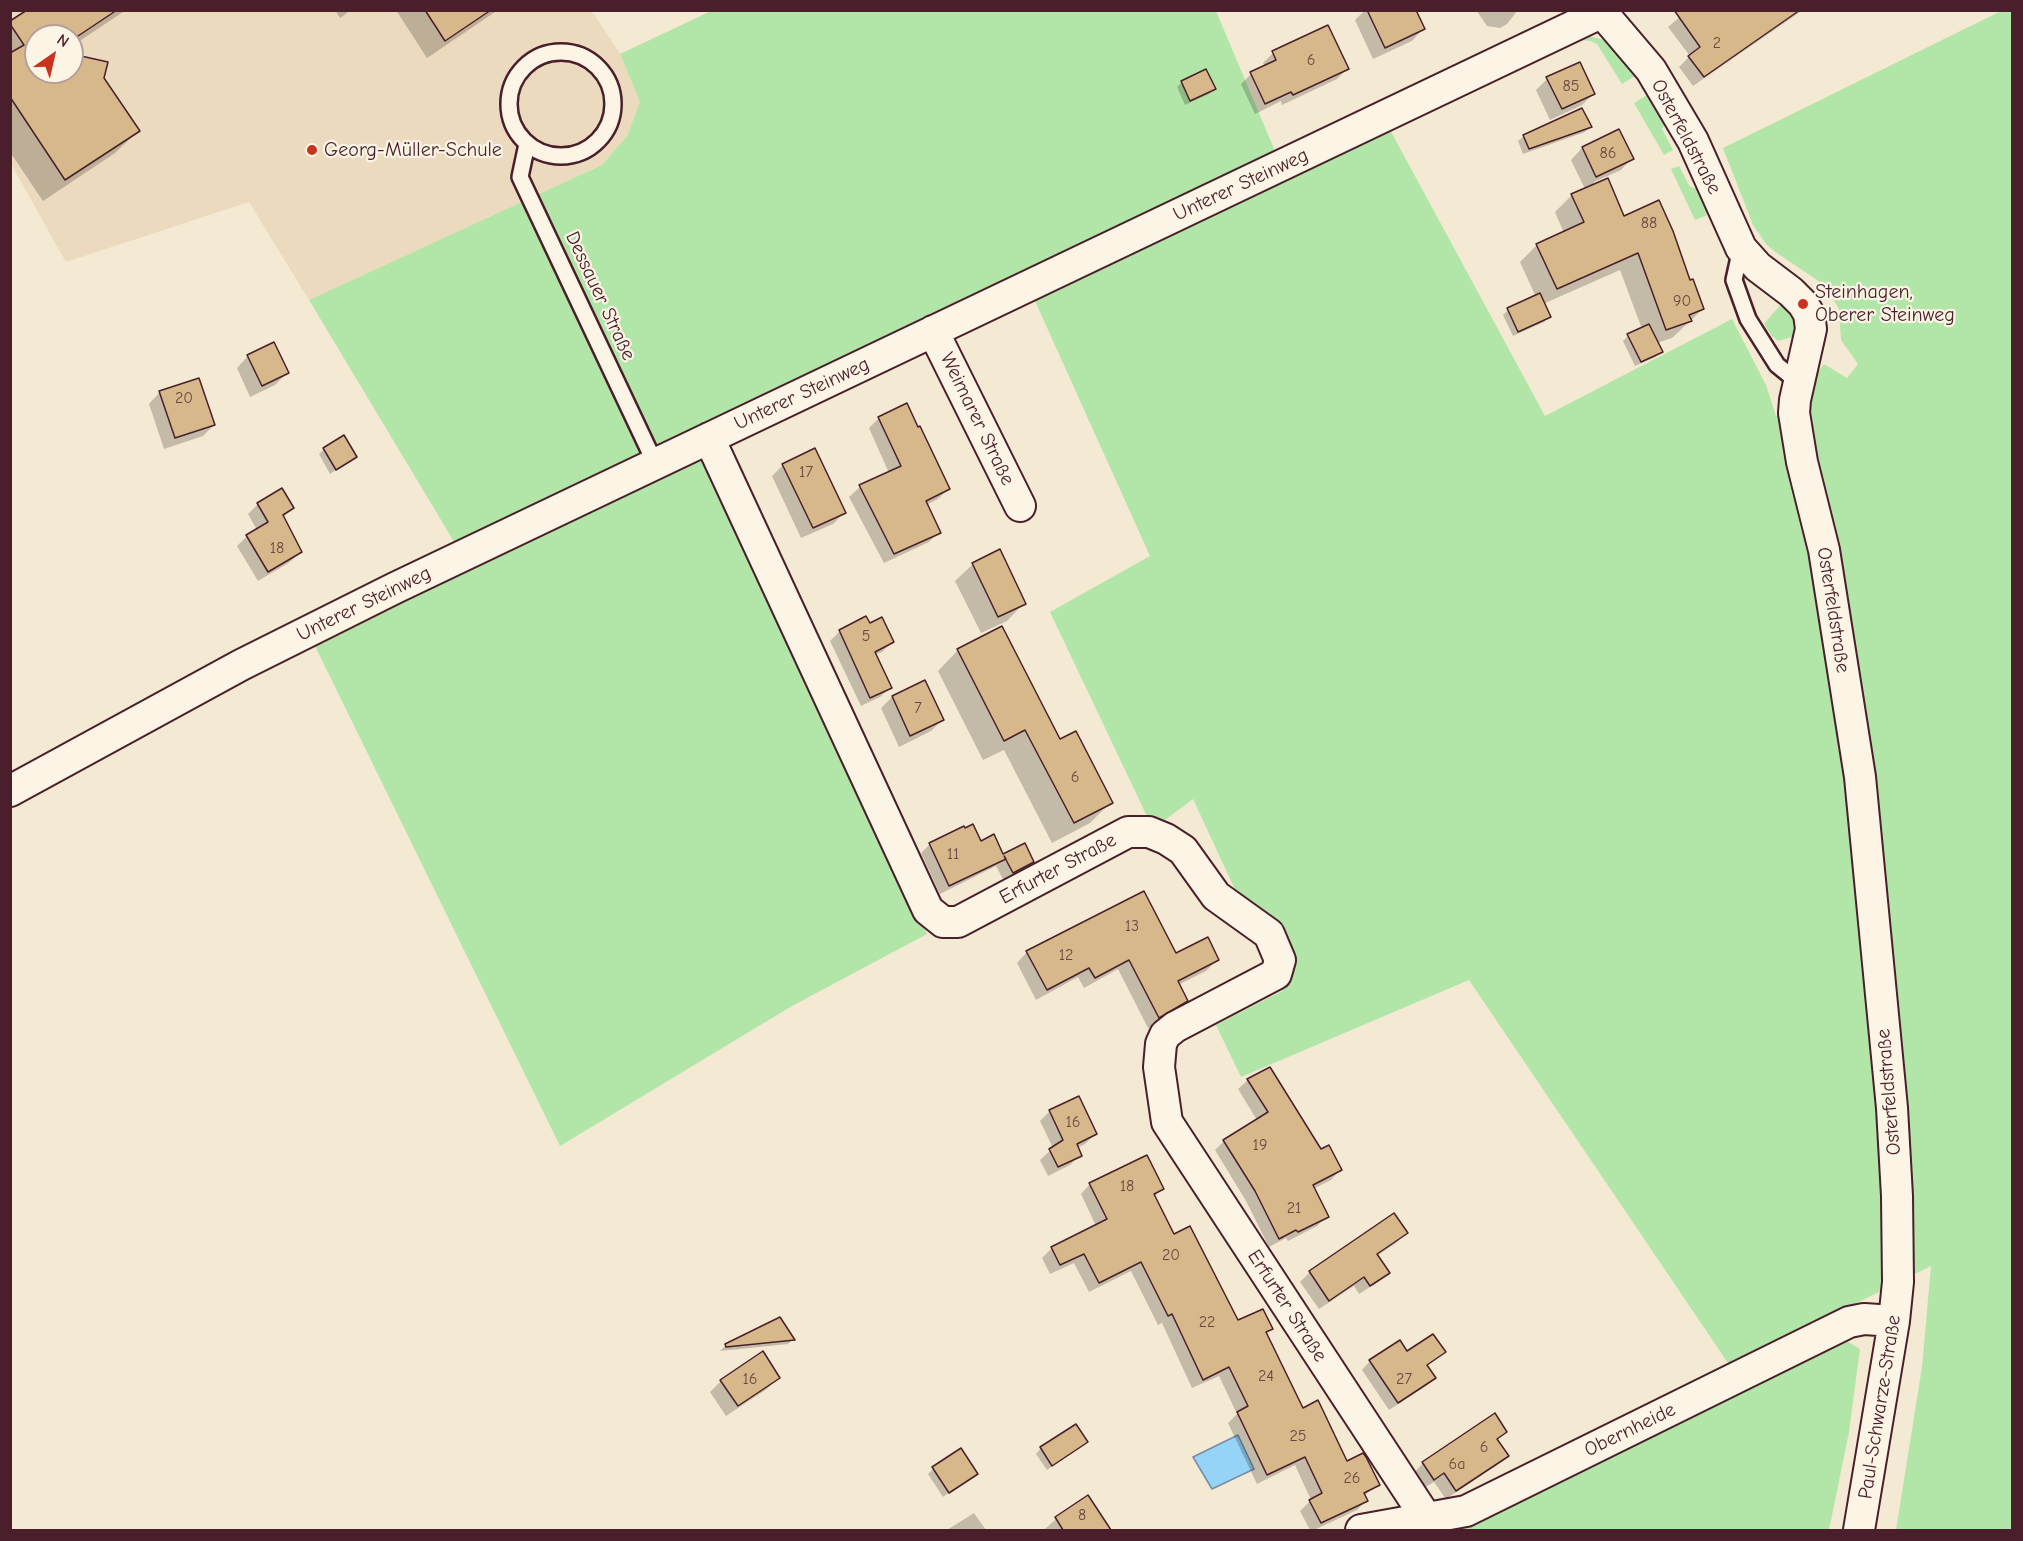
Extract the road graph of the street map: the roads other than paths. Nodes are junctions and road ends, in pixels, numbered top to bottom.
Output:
1 (1603, 12) edge
2 (527, 144) junction
3 (1741, 248) junction
4 (933, 331) junction
5 (1798, 382) junction
6 (709, 438) junction
7 (655, 463) junction
8 (1020, 506) dead end
9 (10, 791) edge
10 (1898, 1282) joint
11 (1894, 1321) junction
12 (1427, 1519) junction
13 (1361, 1530) edge
14 (1859, 1530) edge

1 - 3 street, Osterfeldstraße
1 - 4 street, Unterer Steinweg
2 - 2 lane
2 - 7 lane, Dessauer Straße
3 - 5 lane
3 - 5 street, Osterfeldstraße
4 - 6 street, Unterer Steinweg
4 - 8 street, Weimarer Straße
5 - 10 street, Osterfeldstraße
6 - 7 street, Unterer Steinweg
6 - 12 street, Erfurter Straße
7 - 9 street, Unterer Steinweg
10 - 11 street, Paul-Schwarze-Straße
11 - 12 street, Obernheide
11 - 14 street, Paul-Schwarze-Straße
12 - 13 street, Obernheide

